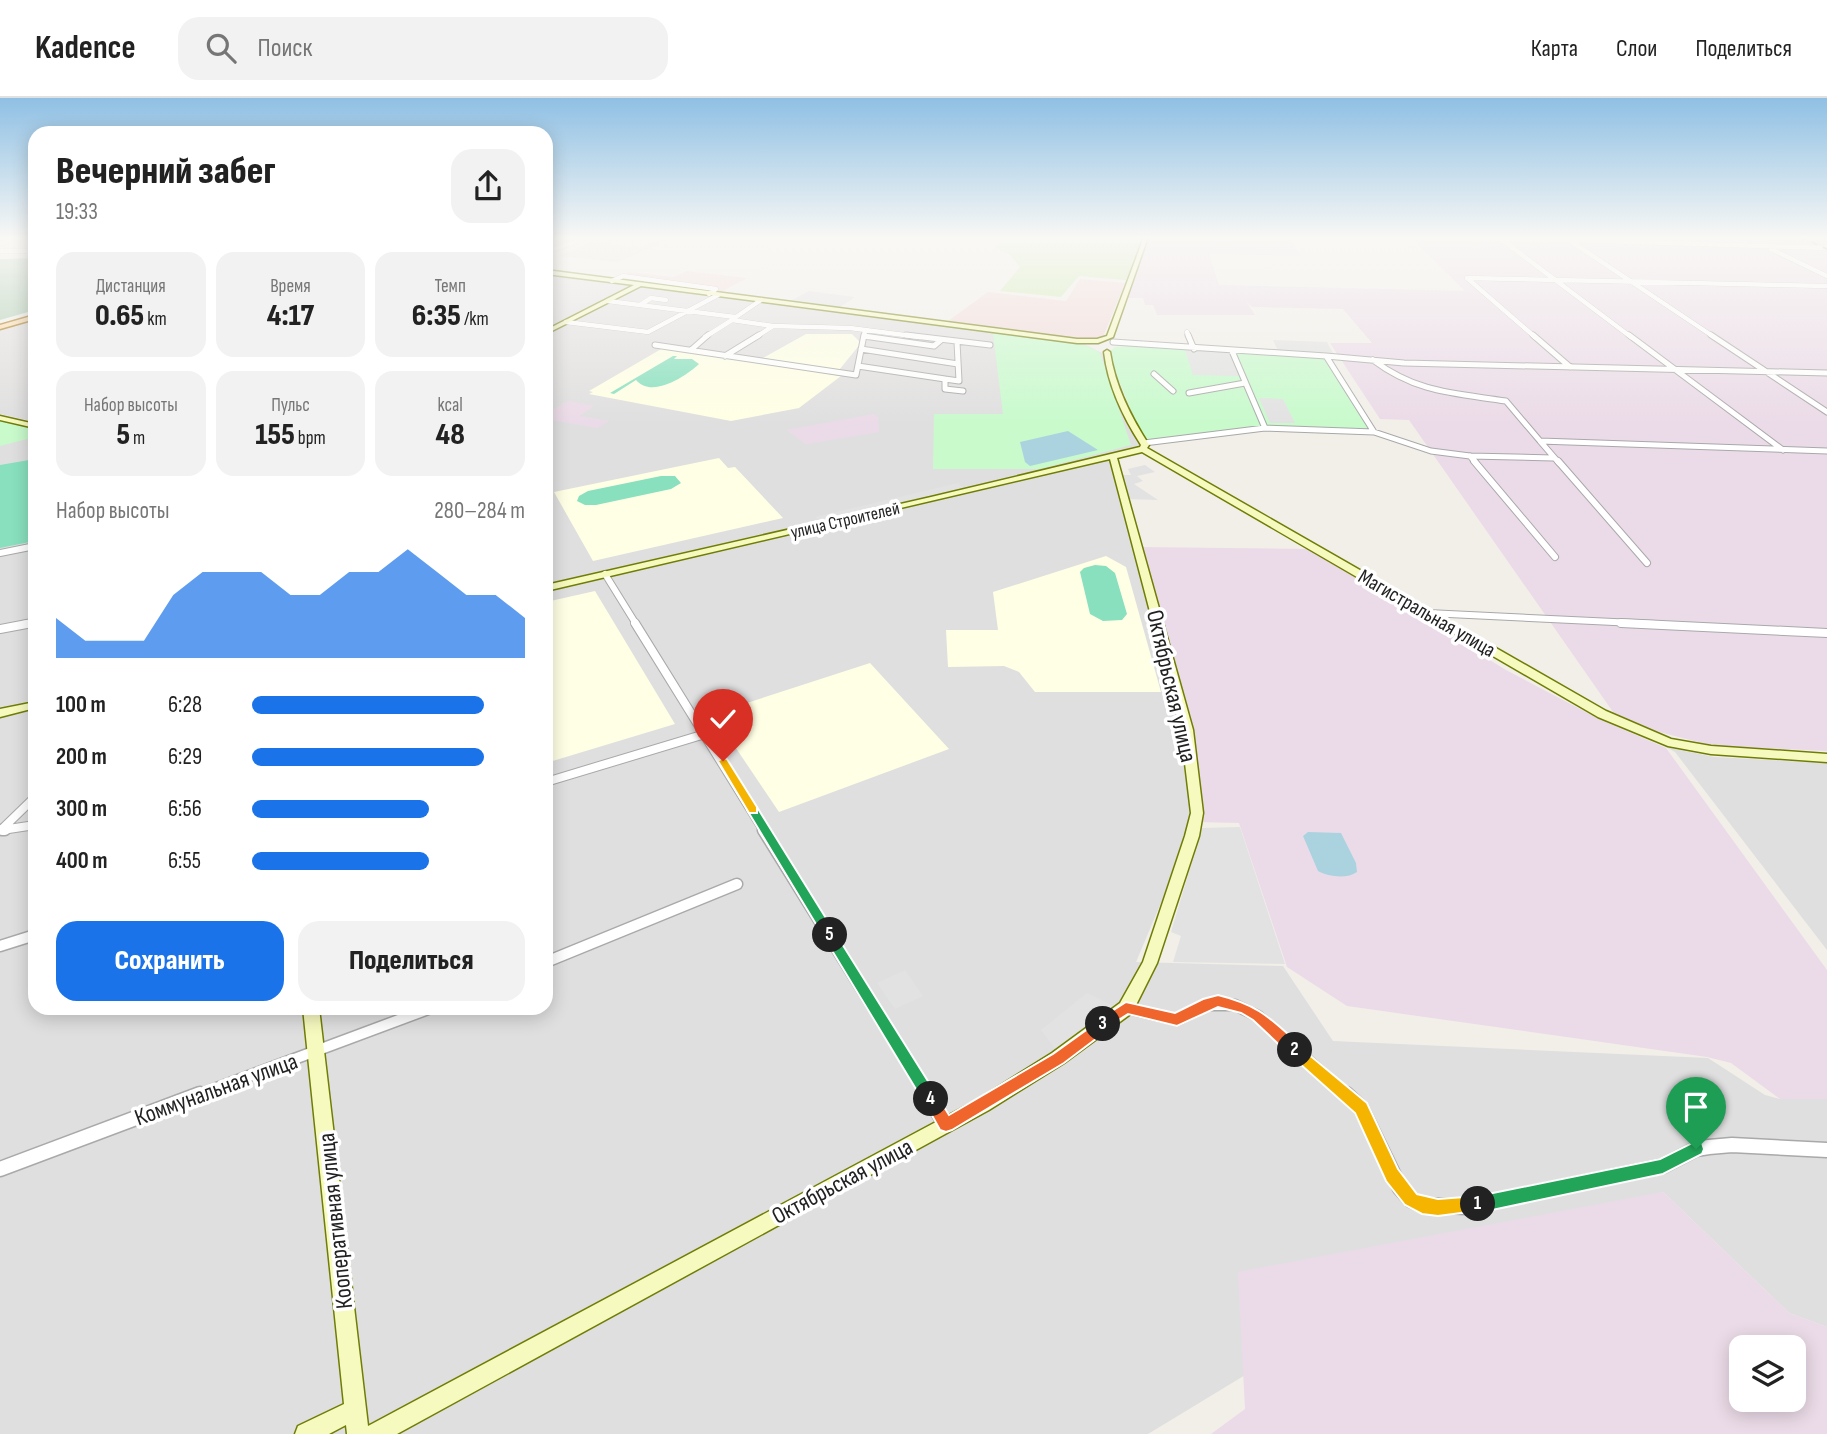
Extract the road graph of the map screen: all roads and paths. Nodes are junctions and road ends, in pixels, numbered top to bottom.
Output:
1 (649, 299) edge
2 (661, 299) edge
3 (710, 299) edge
4 (755, 299) edge
5 (1126, 299) edge
6 (1492, 299) edge
7 (1581, 299) edge
8 (1656, 299) edge
9 (608, 300) joint
10 (666, 300) dead end
11 (761, 300) junction
12 (701, 304) junction
13 (640, 305) junction
14 (677, 310) junction
15 (689, 311) junction
16 (733, 318) junction
17 (28, 319) edge
18 (566, 322) junction
19 (773, 326) junction
20 (0, 327) edge
21 (553, 328) edge
22 (1187, 332) dead end
23 (865, 333) junction
24 (1080, 341) joint
25 (957, 342) junction
26 (1098, 344) junction
27 (655, 345) dead end
28 (990, 345) dead end
29 (1111, 345) junction
30 (862, 349) junction
31 (1194, 349) junction
32 (691, 350) junction
33 (1232, 351) junction
34 (725, 356) junction
35 (1326, 356) junction
36 (1371, 359) junction
37 (958, 364) junction
38 (858, 366) junction
39 (1570, 367) junction
40 (1674, 369) junction
41 (1766, 372) junction
42 (1827, 373) edge
43 (1154, 374) dead end
44 (946, 379) junction
45 (1245, 383) junction
46 (963, 391) dead end
47 (1174, 391) dead end
48 (1189, 393) dead end
49 (1827, 412) edge
50 (0, 418) edge
51 (28, 424) edge
52 (1265, 428) junction
53 (1374, 432) junction
54 (1541, 441) junction
55 (1144, 446) junction
56 (1783, 450) junction
57 (1827, 451) edge
58 (1113, 456) junction
59 (1470, 456) junction
60 (1553, 458) junction
61 (28, 547) edge
62 (0, 553) edge
63 (1555, 558) dead end
64 (1647, 562) dead end
65 (605, 574) junction
66 (553, 586) edge
67 (1428, 613) junction
68 (28, 623) edge
69 (0, 629) edge
70 (1827, 633) edge
71 (28, 707) edge
72 (0, 713) edge
73 (705, 734) junction
74 (1827, 758) edge
75 (553, 780) edge
76 (28, 804) edge
77 (28, 826) edge
78 (0, 830) edge
79 (737, 884) dead end
80 (28, 937) edge
81 (0, 946) edge
82 (553, 959) edge
83 (1126, 1008) junction
84 (312, 1015) edge
85 (412, 1015) edge
86 (316, 1053) junction
87 (946, 1125) junction
88 (1827, 1150) edge
89 (0, 1169) edge
90 (355, 1410) junction
91 (306, 1434) edge
92 (359, 1434) edge
93 (375, 1434) edge

1 - 13 street
2 - 10 street
3 - 12 street
4 - 11 main road
5 - 29 street
6 - 39 street
7 - 40 street
8 - 41 street
9 - 13 street
9 - 18 street
11 - 16 street
11 - 24 main road
12 - 14 street
12 - 15 street
13 - 14 street
14 - 15 street
15 - 16 street
15 - 18 street
16 - 19 street
16 - 32 street
17 - 20 main road
18 - 21 street
19 - 23 street
19 - 34 street
22 - 31 street
23 - 25 street
23 - 30 street
24 - 26 street
25 - 28 street
25 - 37 street
26 - 29 street
26 - 29 street
27 - 32 street
29 - 31 street
29 - 55 street
30 - 37 street
30 - 38 street
31 - 33 street
32 - 34 street
33 - 35 street
33 - 45 street
34 - 38 street
35 - 36 street
35 - 53 street
36 - 39 street
36 - 54 street
37 - 44 street
38 - 44 street
39 - 40 street
40 - 41 street
40 - 56 street
41 - 42 street
41 - 49 street
43 - 47 street
44 - 46 street
45 - 48 street
45 - 52 street
50 - 51 street
52 - 53 street
52 - 55 street
53 - 59 street
54 - 56 street
54 - 60 street
55 - 58 main road, улица Строителей
55 - 67 street, Магистральная улица
56 - 57 street
58 - 65 main road, улица Строителей
58 - 83 street, Октябрьская улица
59 - 60 street
59 - 63 street
60 - 64 street
61 - 62 street
65 - 66 street, улица Строителей
65 - 73 street
67 - 70 street
67 - 74 street, Магистральная улица
68 - 69 street
71 - 72 street
73 - 75 street
73 - 87 street
76 - 78 street
77 - 78 street
79 - 82 street
80 - 81 street
83 - 87 street, Октябрьская улица
83 - 88 street
84 - 86 street, Кооперативная улица
85 - 86 street, Коммунальная улица
86 - 89 street, Коммунальная улица
86 - 90 street, Кооперативная улица
87 - 93 street, Октябрьская улица
90 - 91 street
90 - 92 street, Кооперативная улица

